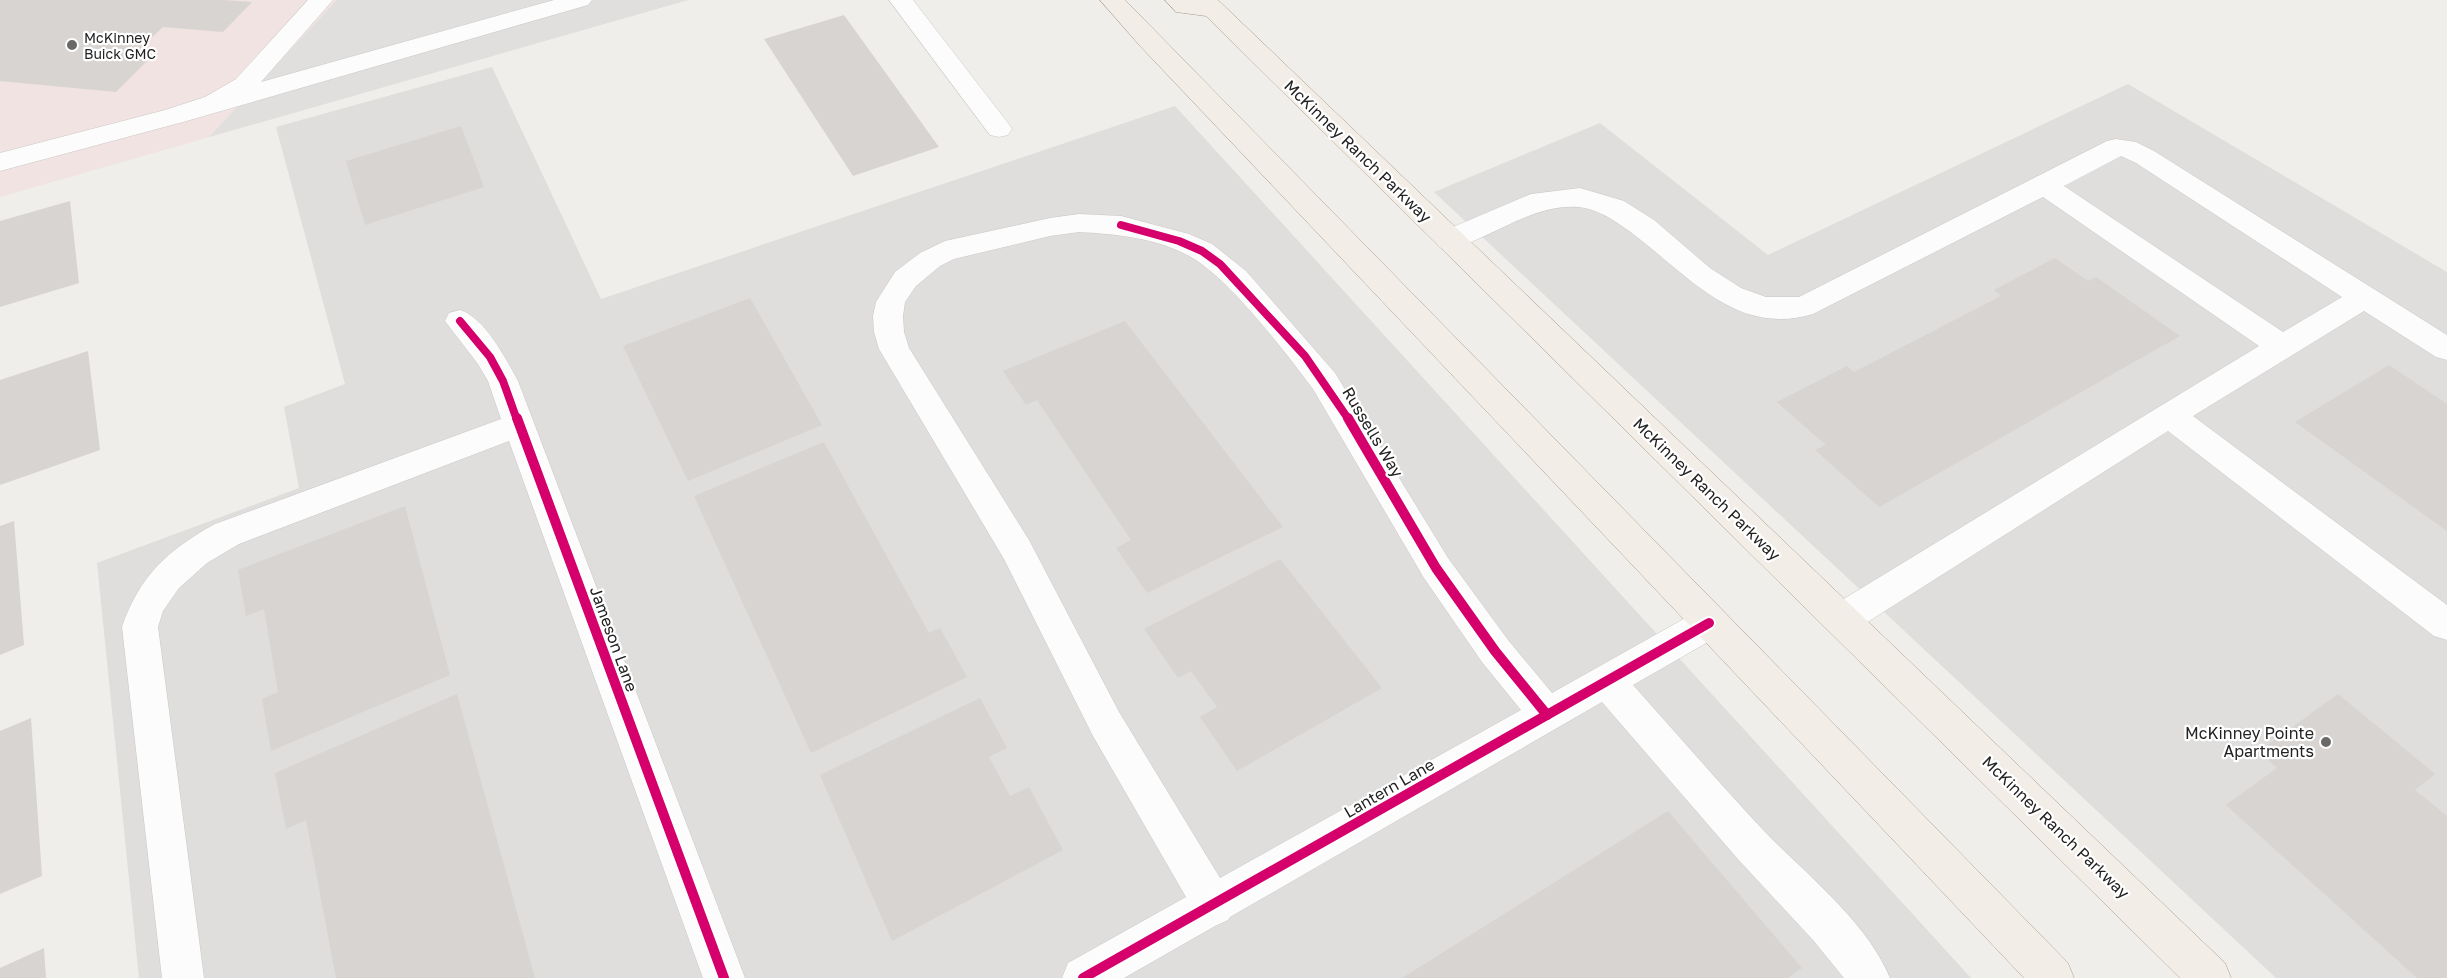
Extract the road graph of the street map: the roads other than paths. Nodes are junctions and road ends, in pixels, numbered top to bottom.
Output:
1 (321, 0) edge
2 (580, 0) edge
3 (901, 0) edge
4 (1112, 0) edge
5 (1177, 0) edge
6 (1208, 5) edge
7 (214, 103) junction
8 (999, 129) dead end
9 (0, 147) edge
10 (41, 151) junction
11 (0, 162) edge
12 (2044, 184) junction
13 (1449, 240) junction
14 (2364, 297) junction
15 (460, 321) dead end
16 (2283, 348) junction
17 (2447, 349) edge
18 (2169, 415) junction
19 (519, 425) junction
20 (1842, 619) junction
21 (1709, 623) junction
22 (2447, 625) edge
23 (1606, 680) junction
24 (1547, 715) junction
25 (1214, 906) junction
26 (183, 978) edge
27 (724, 978) edge
28 (1083, 978) edge
29 (1869, 978) edge
30 (2053, 978) edge
31 (2210, 978) edge

1 - 7 street
2 - 7 street
3 - 8 street
4 - 21 main road
5 - 6 main road
6 - 13 main road, McKinney Ranch Parkway
7 - 10 street
9 - 10 street
10 - 11 street
12 - 13 street
12 - 14 street
12 - 16 street
13 - 20 main road, McKinney Ranch Parkway
14 - 16 street
14 - 17 street
15 - 19 street, Jameson Lane
16 - 18 street
18 - 20 street
18 - 22 street
19 - 26 street
19 - 27 street, Jameson Lane
20 - 31 main road, McKinney Ranch Parkway
21 - 23 street, Lantern Lane
21 - 30 main road
23 - 24 street, Lantern Lane
23 - 29 street
24 - 25 street, Lantern Lane
24 - 25 street, Russells Way
25 - 28 street, Lantern Lane

